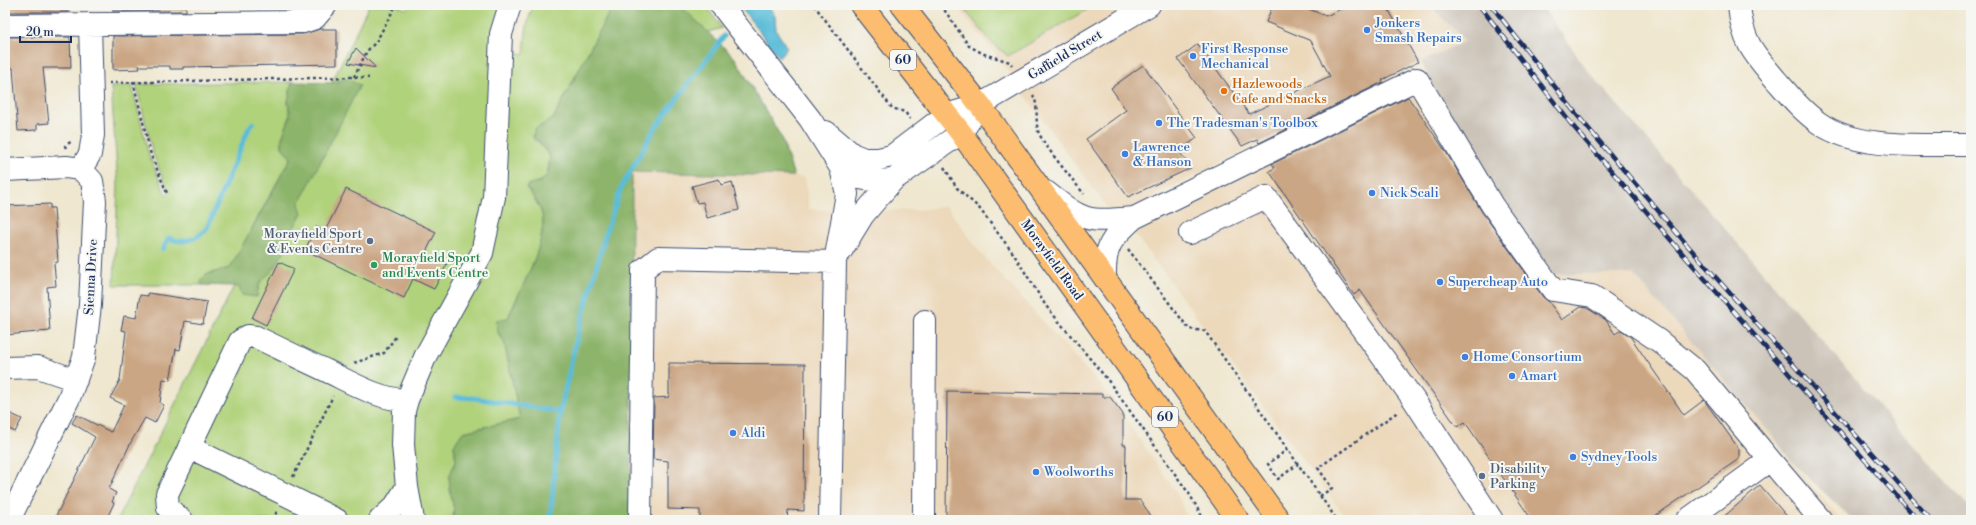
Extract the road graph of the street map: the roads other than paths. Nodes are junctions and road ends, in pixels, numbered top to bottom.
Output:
1 (326, 5) edge
2 (510, 5) edge
3 (721, 5) edge
4 (861, 5) edge
5 (902, 5) edge
6 (1149, 5) edge
7 (1740, 5) edge
8 (90, 24) junction
9 (5, 25) edge
10 (980, 105) junction
11 (946, 115) junction
12 (810, 119) junction
13 (961, 133) junction
14 (1971, 145) edge
15 (841, 168) junction
16 (81, 169) junction
17 (5, 170) edge
18 (894, 180) junction
19 (1040, 187) junction
20 (1134, 218) junction
21 (1190, 233) dead end
22 (834, 262) junction
23 (1105, 278) junction
24 (925, 321) dead end
25 (5, 368) edge
26 (76, 380) junction
27 (407, 400) junction
28 (189, 447) junction
29 (1770, 460) junction
30 (407, 487) junction
31 (9, 520) edge
32 (182, 520) edge
33 (337, 520) edge
34 (381, 520) edge
35 (413, 520) edge
36 (640, 520) edge
37 (830, 520) edge
38 (924, 520) edge
39 (1238, 520) edge
40 (1279, 520) edge
41 (1492, 520) edge
42 (1687, 520) edge
43 (1821, 520) edge

1 - 8 street
2 - 27 street
3 - 12 street
4 - 11 main road, Morayfield Road / 60
5 - 10 main road, 60
6 - 10 street, Gaffield Street
7 - 14 street
8 - 9 street
8 - 16 street
10 - 11 street
10 - 13 street
10 - 19 main road, 60
11 - 12 street
11 - 13 main road, Morayfield Road / 60
12 - 15 street
13 - 18 street
13 - 39 main road, Morayfield Road / 60
15 - 18 street
15 - 22 street
16 - 17 street
16 - 26 street, Sienna Drive
18 - 22 street
19 - 20 street
19 - 23 main road, 60
20 - 23 street
20 - 29 street
21 - 41 street
22 - 36 street
22 - 37 street
23 - 40 main road, 60
24 - 38 street
25 - 26 street
26 - 31 street, Sienna Drive
27 - 28 street
27 - 30 street
28 - 32 street
28 - 33 street
29 - 42 street
29 - 43 street
30 - 34 street
30 - 35 street

